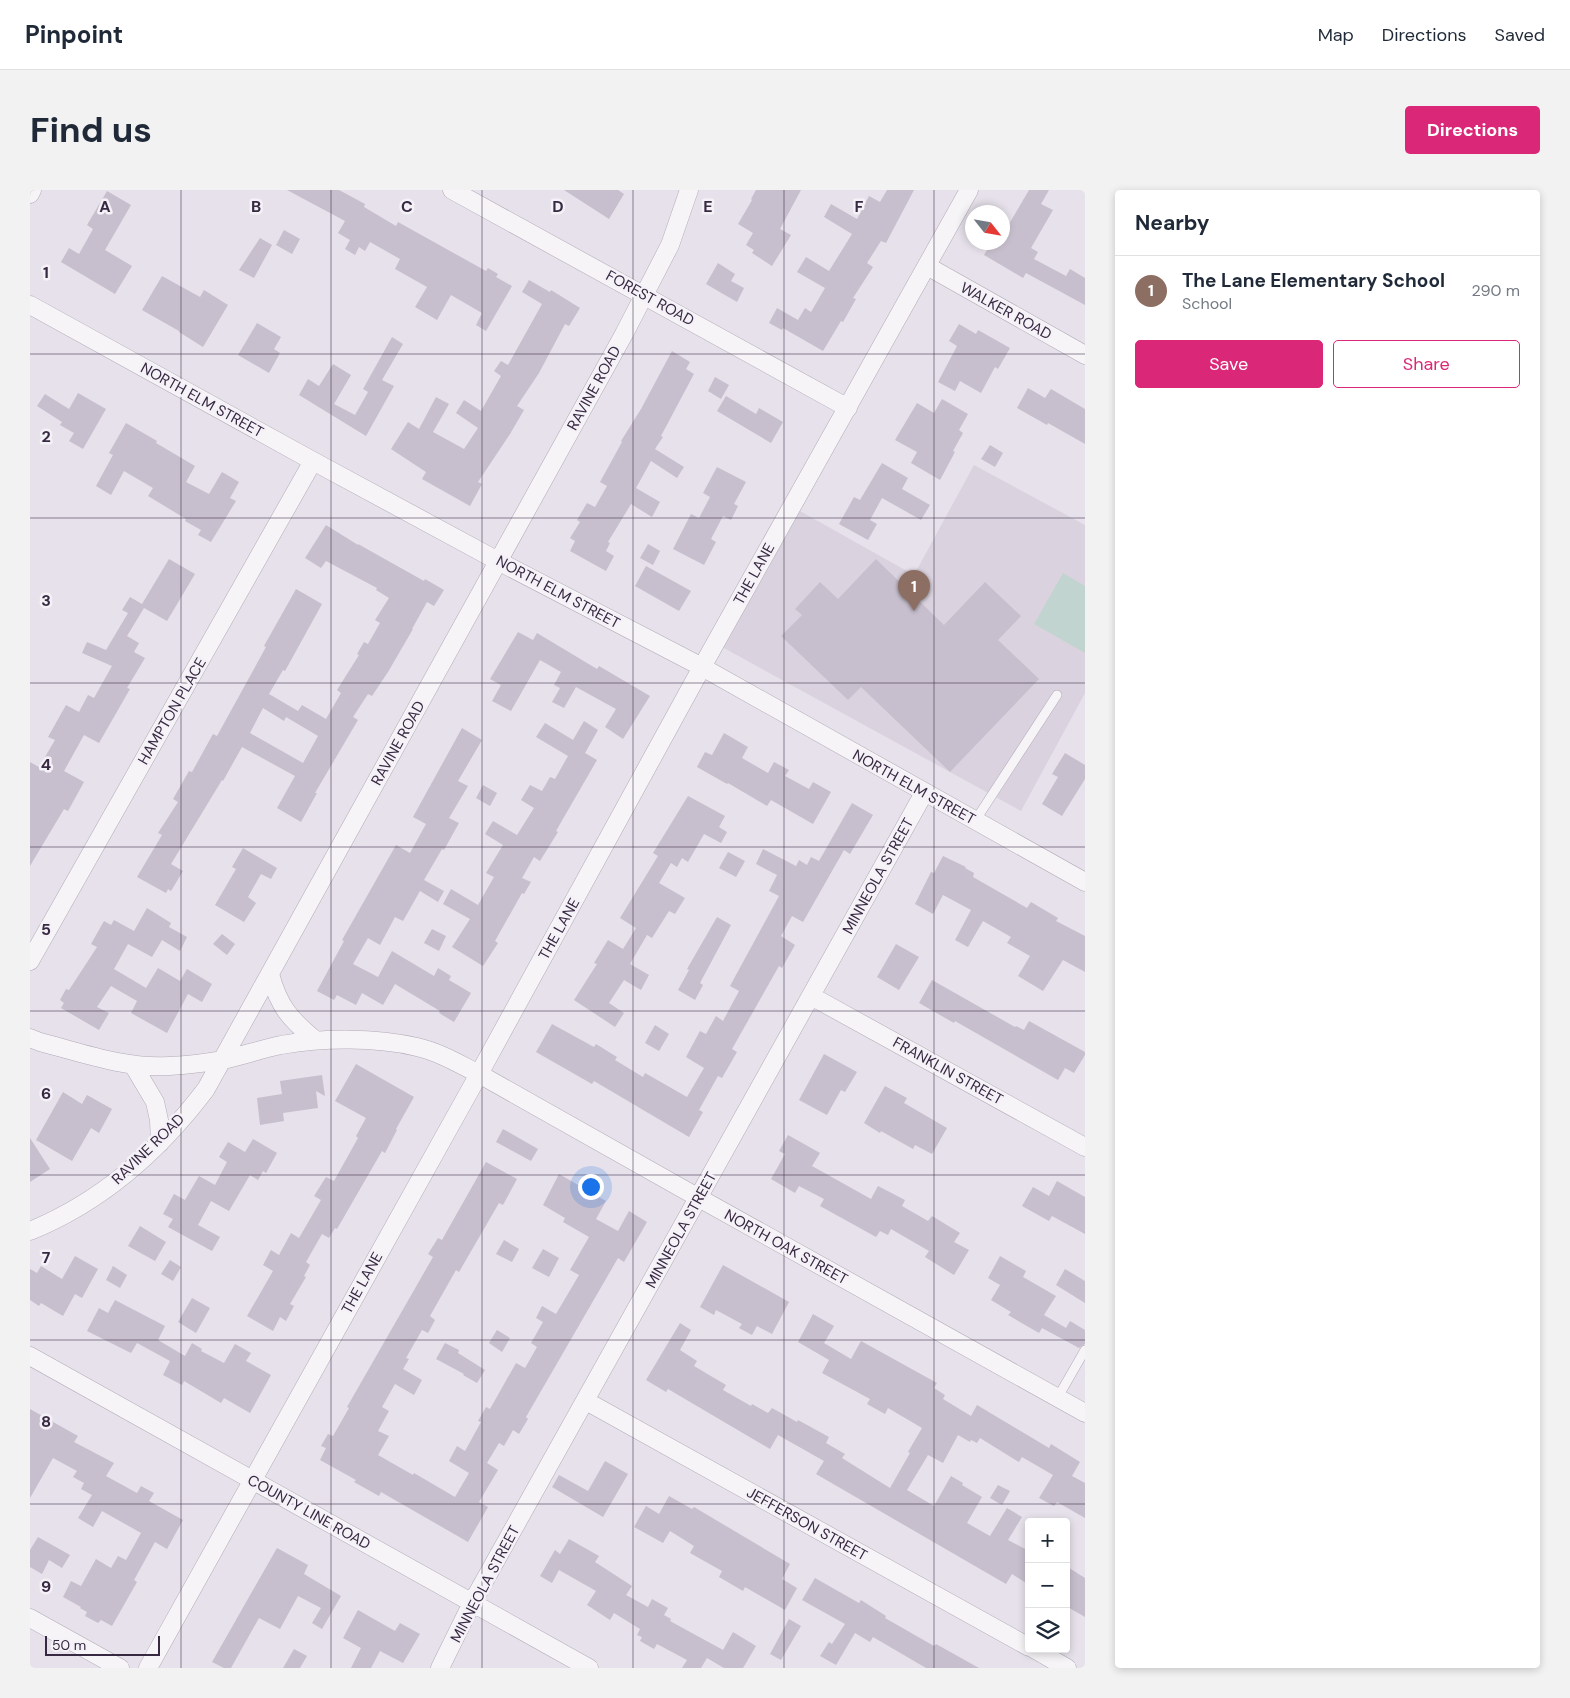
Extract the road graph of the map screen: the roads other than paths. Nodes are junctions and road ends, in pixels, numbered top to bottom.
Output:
1 (32, 190) edge
2 (452, 190) edge
3 (689, 190) edge
4 (969, 190) edge
5 (30, 194) edge
6 (927, 266) junction
7 (645, 295) junction
8 (30, 305) edge
9 (1085, 355) edge
10 (848, 408) junction
11 (314, 461) junction
12 (498, 561) junction
13 (702, 667) junction
14 (1057, 694) dead end
15 (924, 793) junction
16 (975, 821) junction
17 (1085, 882) edge
18 (30, 961) edge
19 (270, 974) junction
20 (811, 996) junction
21 (30, 1038) edge
22 (315, 1040) junction
23 (223, 1060) junction
24 (133, 1065) junction
25 (479, 1074) junction
26 (160, 1143) junction
27 (1085, 1147) edge
28 (699, 1198) junction
29 (30, 1231) edge
30 (1085, 1350) edge
31 (30, 1356) edge
32 (1058, 1398) junction
33 (586, 1401) junction
34 (1085, 1413) edge
35 (253, 1480) junction
36 (472, 1603) junction
37 (30, 1618) edge
38 (1025, 1644) edge
39 (1041, 1653) edge
40 (120, 1668) edge
41 (148, 1668) edge
42 (440, 1668) edge
43 (589, 1668) edge
44 (1067, 1668) edge

1 - 5 street
2 - 7 street, FOREST ROAD
3 - 7 street, RAVINE ROAD
4 - 6 street, THE LANE
6 - 9 street, WALKER ROAD
6 - 10 street, THE LANE
7 - 10 street, FOREST ROAD
7 - 12 street, RAVINE ROAD
8 - 11 street, NORTH ELM STREET
10 - 13 street, THE LANE
11 - 12 street, NORTH ELM STREET
11 - 18 street, HAMPTON PLACE
12 - 13 street, NORTH ELM STREET
12 - 19 street, RAVINE ROAD
13 - 15 street, NORTH ELM STREET
13 - 25 street, THE LANE
14 - 16 lane
15 - 16 street, NORTH ELM STREET
15 - 20 street, MINNEOLA STREET
16 - 17 street, NORTH ELM STREET
19 - 22 street
19 - 23 street, RAVINE ROAD
20 - 27 street, FRANKLIN STREET
20 - 28 street, MINNEOLA STREET
21 - 24 street, NORTH OAK STREET
22 - 23 street, NORTH OAK STREET
22 - 25 street, NORTH OAK STREET
23 - 24 street, NORTH OAK STREET
23 - 26 street, RAVINE ROAD
24 - 26 street
25 - 28 street, NORTH OAK STREET
25 - 35 street, THE LANE
26 - 29 street, RAVINE ROAD
28 - 32 street, NORTH OAK STREET
28 - 33 street, MINNEOLA STREET
30 - 32 lane
31 - 35 street, COUNTY LINE ROAD
32 - 34 street, NORTH OAK STREET
33 - 36 street, MINNEOLA STREET
33 - 38 street, JEFFERSON STREET
35 - 36 street, COUNTY LINE ROAD
35 - 41 street, THE LANE
36 - 42 street, MINNEOLA STREET
36 - 43 street, COUNTY LINE ROAD
37 - 40 street
39 - 44 street

